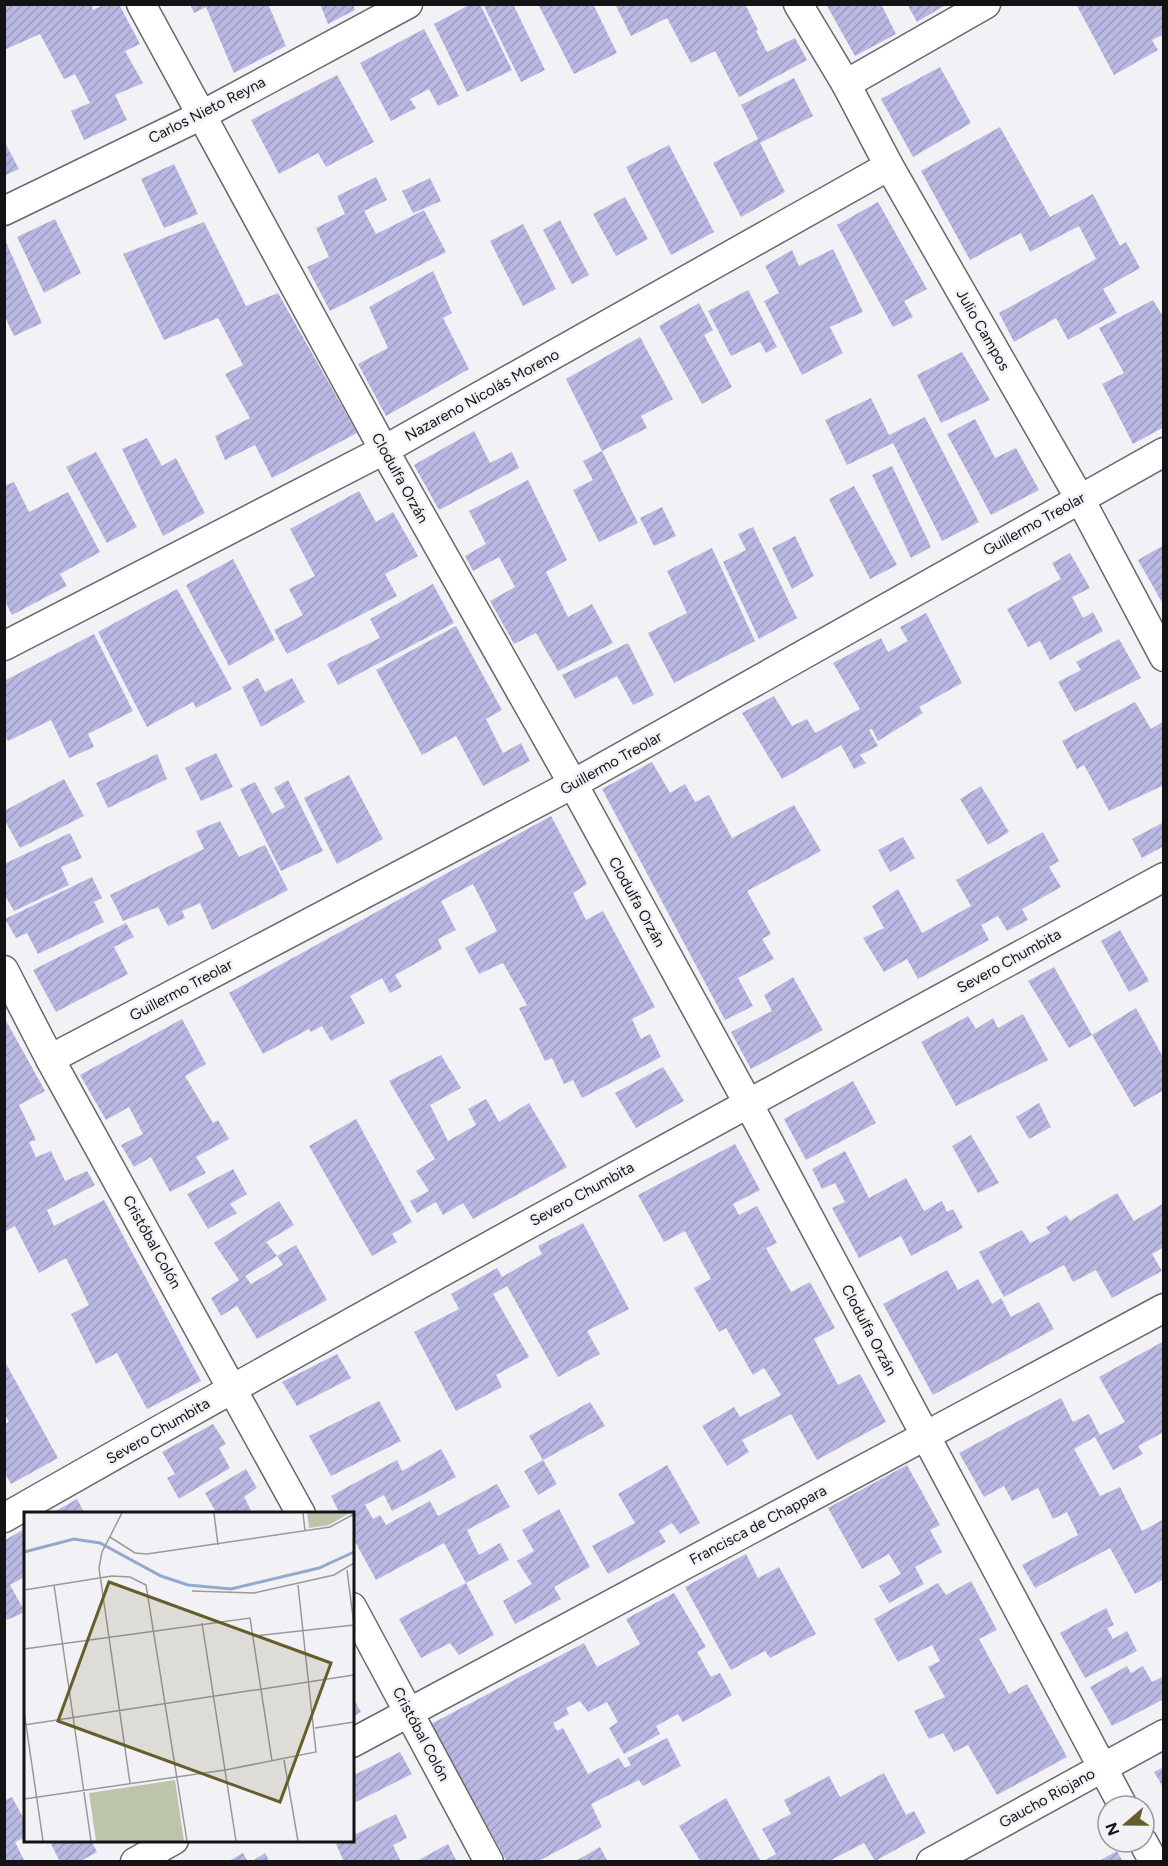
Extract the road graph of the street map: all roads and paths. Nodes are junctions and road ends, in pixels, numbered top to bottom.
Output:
1 (141, 4) edge
2 (408, 4) edge
3 (798, 4) edge
4 (986, 4) edge
5 (846, 84) junction
6 (202, 115) junction
7 (889, 166) junction
8 (4, 211) edge
9 (384, 450) junction
10 (1164, 452) edge
11 (1080, 499) junction
12 (6, 641) edge
13 (1164, 657) edge
14 (573, 784) junction
15 (1164, 877) edge
16 (4, 970) edge
17 (50, 1059) junction
18 (748, 1103) junction
19 (1164, 1308) edge
20 (233, 1388) junction
21 (925, 1434) junction
22 (300, 1512) edge
23 (4, 1518) edge
24 (354, 1611) edge
25 (410, 1712) junction
26 (1164, 1734) edge
27 (354, 1742) edge
28 (1101, 1768) junction
29 (1116, 1794) edge
30 (170, 1842) edge
31 (135, 1862) edge
32 (489, 1862) edge
33 (931, 1862) edge

1 - 6 street, Clodulfa Orzán
2 - 6 street, Carlos Nieto Reyna
3 - 5 street, Julio Campos
4 - 5 street
5 - 7 street, Julio Campos
6 - 8 street, Carlos Nieto Reyna
6 - 9 street, Clodulfa Orzán
7 - 9 street, Nazareno Nicolás Moreno
7 - 11 street, Julio Campos
9 - 12 street, Nazareno Nicolás Moreno
9 - 14 street, Clodulfa Orzán
10 - 11 street, Guillermo Treolar
11 - 13 street, Julio Campos
11 - 14 street, Guillermo Treolar
14 - 17 street, Guillermo Treolar
14 - 18 street, Clodulfa Orzán
15 - 18 street, Severo Chumbita
16 - 17 street, Cristóbal Colón
17 - 20 street, Cristóbal Colón
18 - 20 street, Severo Chumbita
18 - 21 street, Clodulfa Orzán
19 - 21 street, Francisca de Chappara
20 - 22 street, Cristóbal Colón
20 - 23 street, Severo Chumbita
21 - 25 street, Francisca de Chappara
21 - 28 street, Clodulfa Orzán
24 - 25 street, Cristóbal Colón
25 - 27 street, Francisca de Chappara
25 - 32 street, Cristóbal Colón
26 - 28 street, Gaucho Riojano
28 - 29 street, Clodulfa Orzán
28 - 33 street, Gaucho Riojano
30 - 31 street

